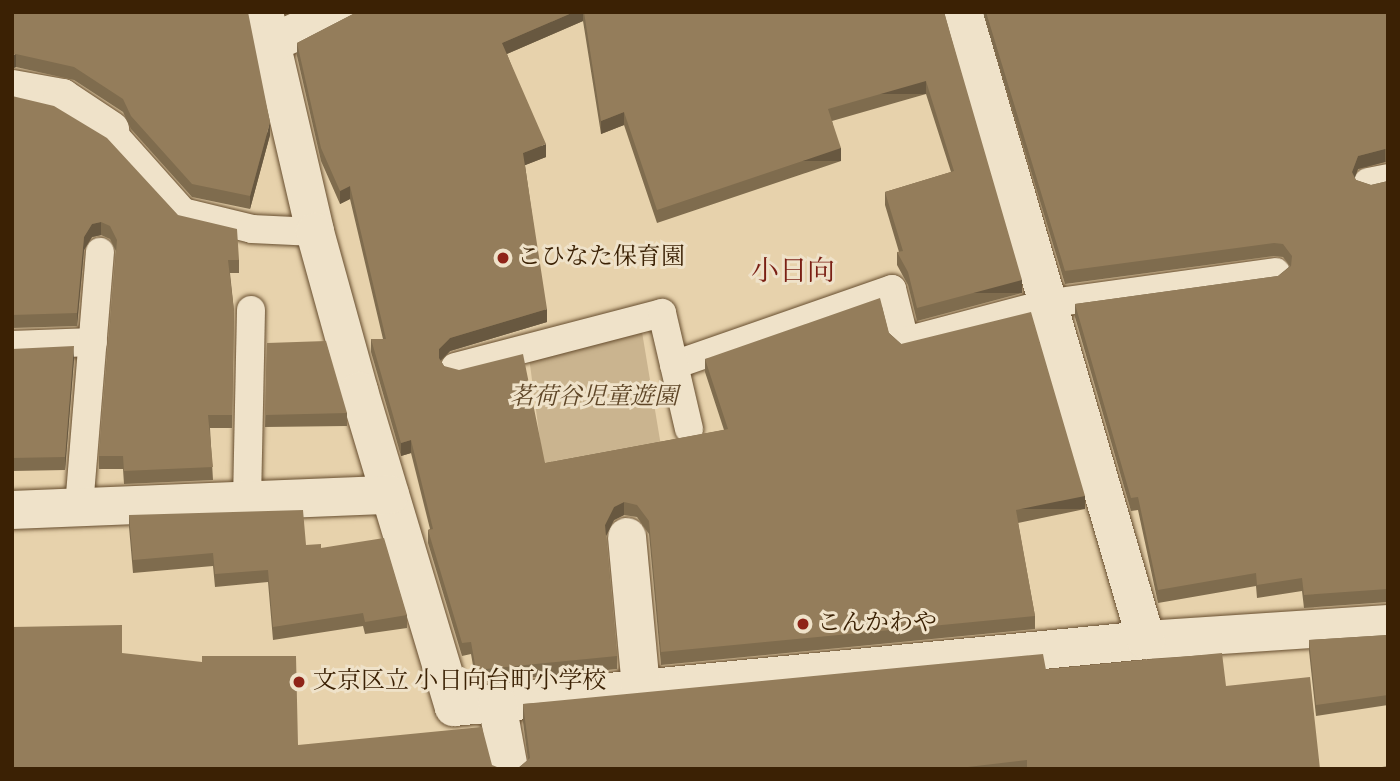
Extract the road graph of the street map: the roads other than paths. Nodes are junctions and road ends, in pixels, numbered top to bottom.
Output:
1 (341, 12) edge
2 (963, 12) edge
3 (268, 27) edge
4 (12, 89) edge
5 (110, 130) joint
6 (315, 232) junction
7 (100, 252) dead end
8 (1276, 272) dead end
9 (1045, 304) junction
10 (251, 310) dead end
11 (93, 342) junction
12 (12, 345) edge
13 (674, 365) junction
14 (455, 367) edge
15 (689, 429) dead end
16 (390, 495) junction
17 (247, 501) junction
18 (79, 507) junction
19 (12, 510) edge
20 (627, 537) dead end
21 (1388, 624) edge
22 (1146, 640) junction
23 (641, 689) junction
24 (497, 703) junction
25 (509, 769) edge

1 - 3 street
2 - 9 street
3 - 6 street
4 - 5 street
5 - 6 lane
6 - 16 street
7 - 11 lane
8 - 9 lane
9 - 13 lane
9 - 22 street
10 - 17 lane
11 - 12 lane
11 - 18 lane
13 - 14 lane
13 - 15 lane
16 - 17 street
16 - 24 street
17 - 18 street
18 - 19 street
20 - 23 street
21 - 22 street
22 - 23 street
23 - 24 street
24 - 25 street

